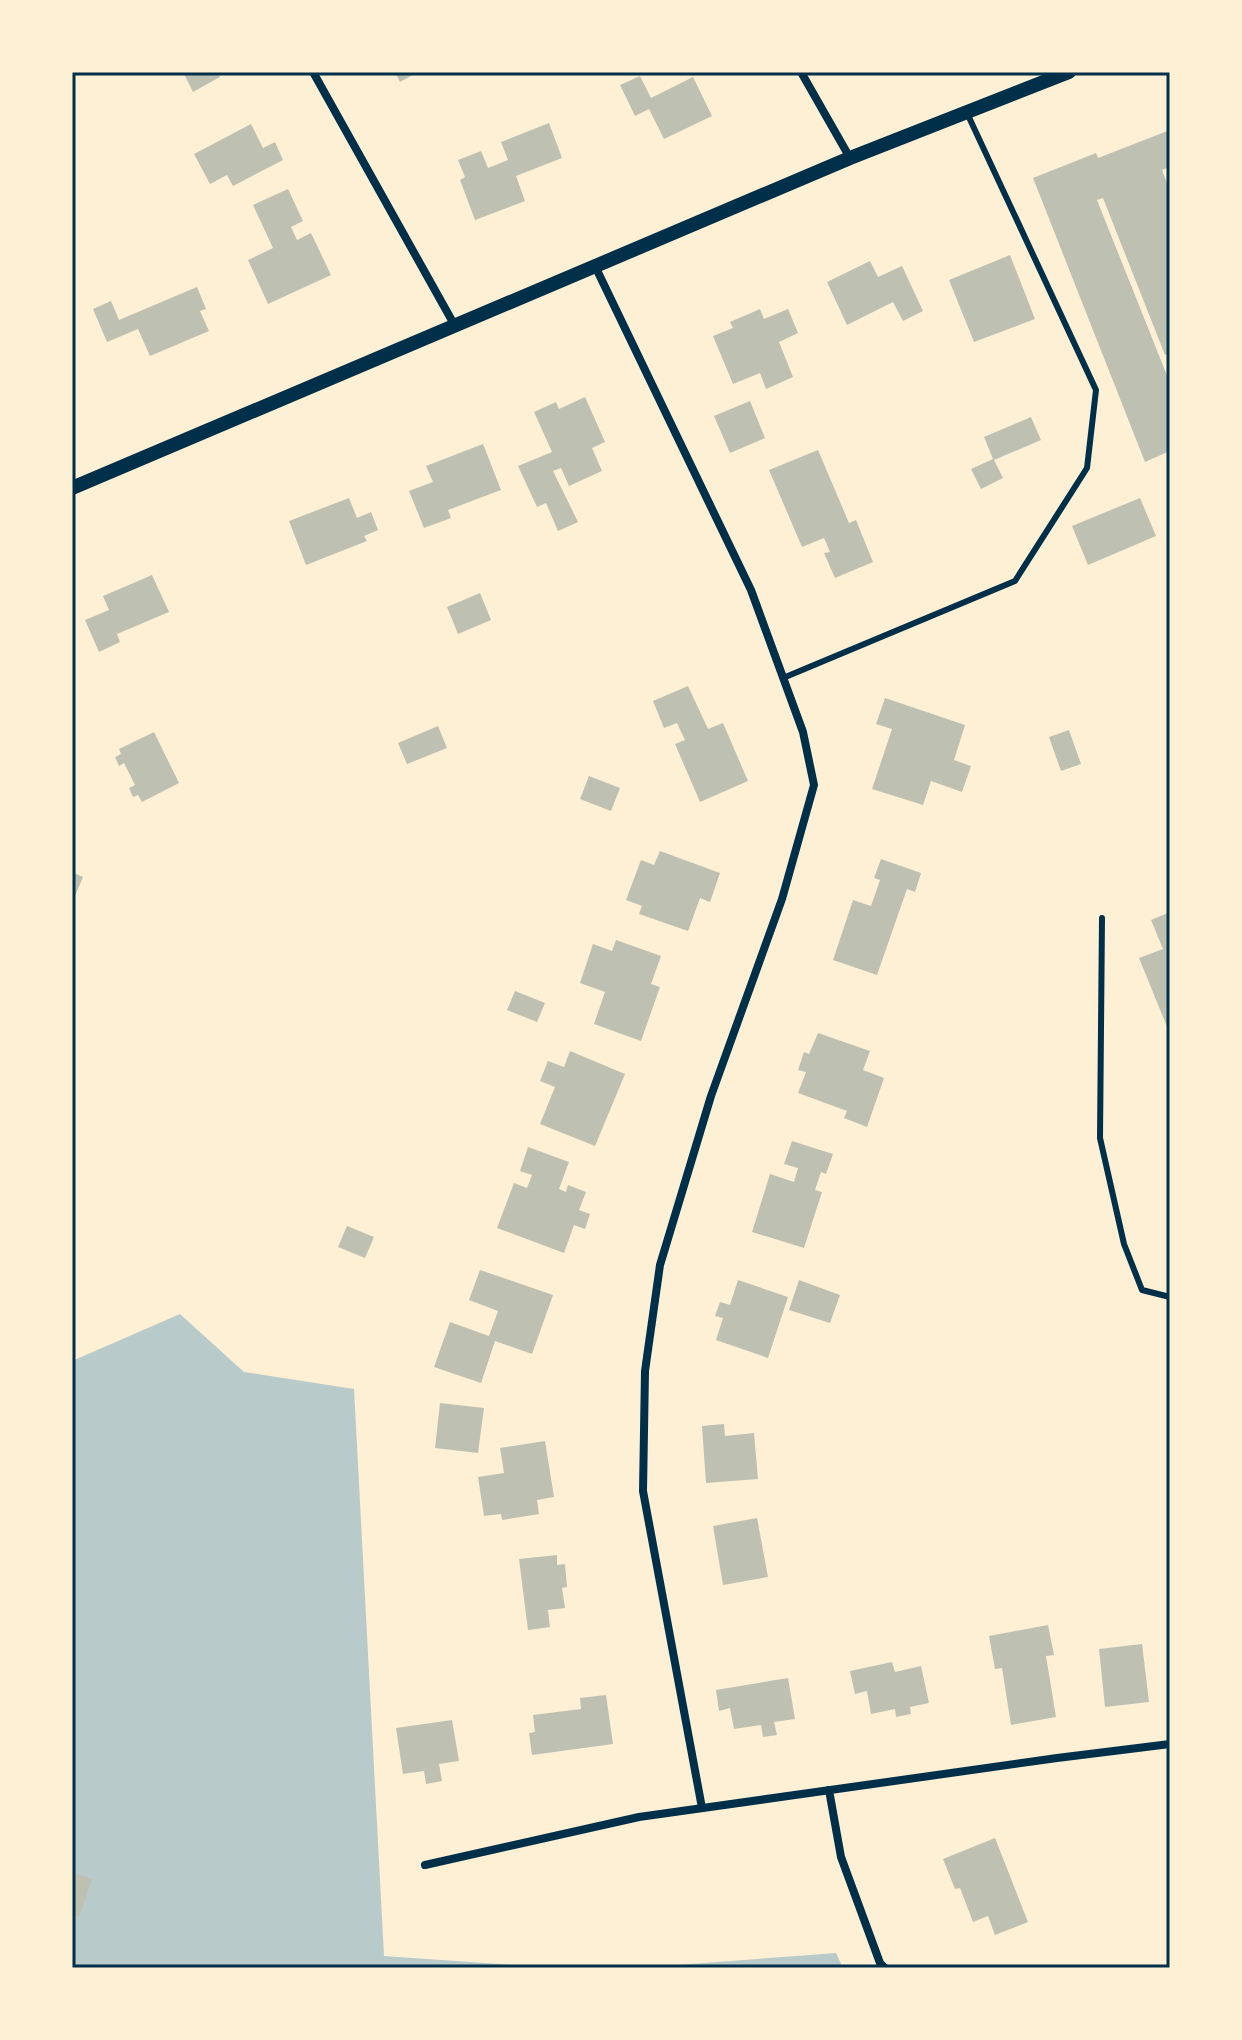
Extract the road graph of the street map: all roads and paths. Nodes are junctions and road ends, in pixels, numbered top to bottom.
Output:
1 (313, 72) edge
2 (801, 72) edge
3 (1069, 72) edge
4 (967, 112) junction
5 (850, 158) junction
6 (595, 266) junction
7 (455, 326) junction
8 (72, 488) edge
9 (783, 678) junction
10 (1102, 918) dead end
11 (1170, 1297) edge
12 (1170, 1744) edge
13 (829, 1790) junction
14 (702, 1808) junction
15 (425, 1865) dead end
16 (885, 1968) edge

1 - 7 street
2 - 5 street
3 - 4 street
4 - 5 street
4 - 9 lane
5 - 6 street
6 - 7 street
6 - 9 street
7 - 8 street
9 - 14 street
10 - 11 lane
12 - 13 street
13 - 14 street
13 - 16 street
14 - 15 street

